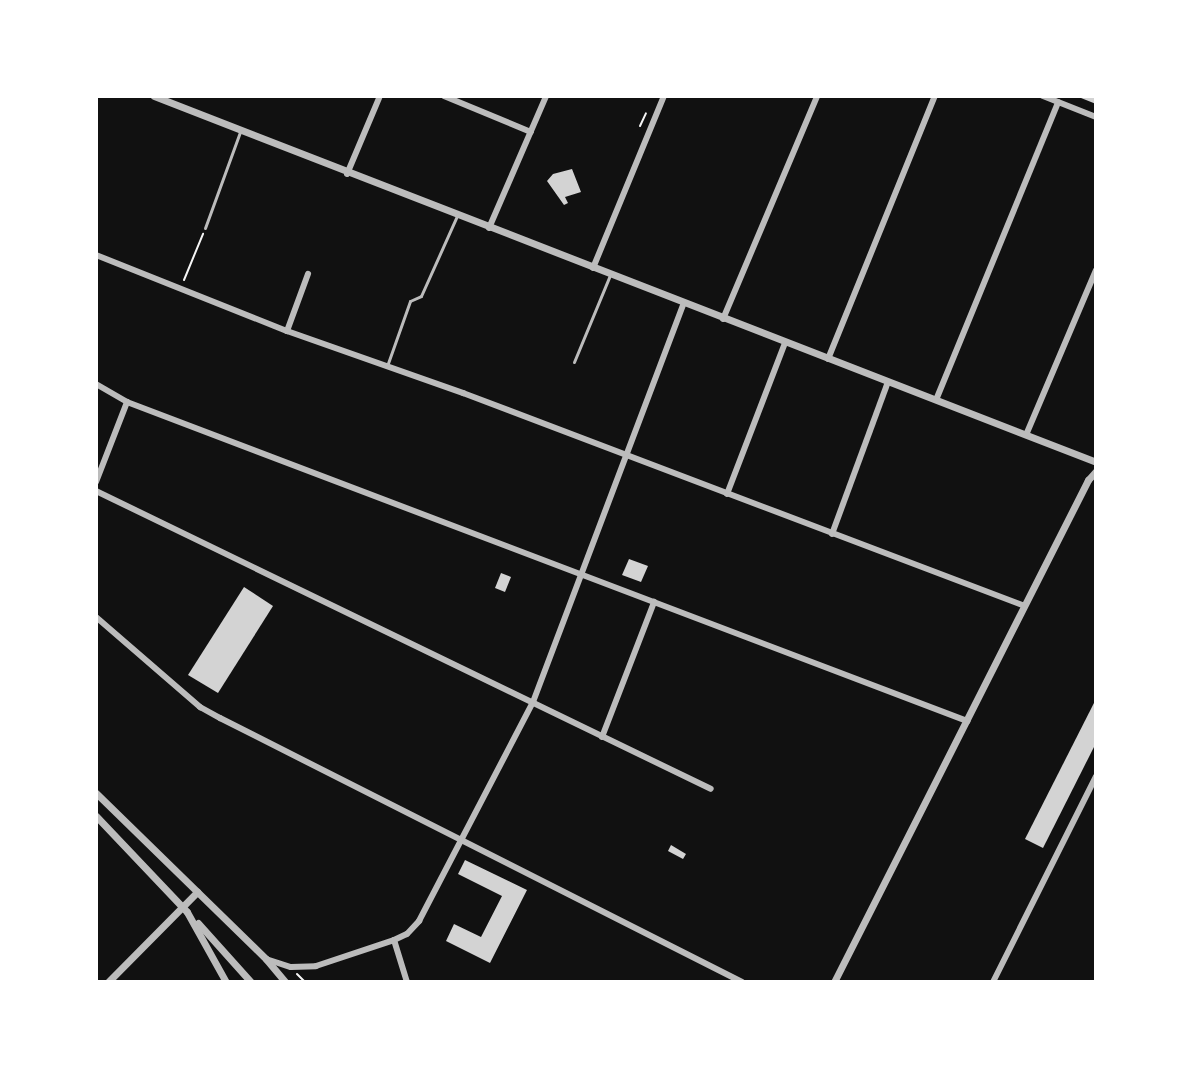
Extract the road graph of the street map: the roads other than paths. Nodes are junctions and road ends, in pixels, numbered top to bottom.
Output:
1 (154, 96) edge
2 (380, 96) edge
3 (444, 96) edge
4 (546, 96) edge
5 (664, 96) edge
6 (817, 96) edge
7 (934, 96) edge
8 (1043, 96) edge
9 (1058, 102) junction
10 (1096, 117) edge
11 (240, 132) junction
12 (531, 132) junction
13 (347, 174) junction
14 (457, 216) junction
15 (205, 228) road end
16 (489, 228) junction
17 (96, 255) edge
18 (593, 268) junction
19 (1096, 270) edge
20 (308, 274) dead end
21 (610, 275) junction
22 (683, 304) junction
23 (723, 319) junction
24 (287, 331) junction
25 (785, 343) junction
26 (828, 359) junction
27 (574, 362) dead end
28 (387, 366) junction
29 (888, 382) junction
30 (96, 384) edge
31 (936, 400) junction
32 (127, 402) junction
33 (1026, 435) junction
34 (626, 456) junction
35 (1096, 462) edge
36 (1096, 471) edge
37 (96, 482) edge
38 (96, 491) edge
39 (727, 494) junction
40 (832, 534) junction
41 (582, 574) junction
42 (654, 602) junction
43 (1025, 606) junction
44 (96, 617) edge
45 (533, 702) junction
46 (967, 721) junction
47 (602, 737) junction
48 (1096, 776) edge
49 (711, 789) dead end
50 (96, 793) edge
51 (96, 816) edge
52 (460, 841) junction
53 (197, 892) junction
54 (185, 910) junction
55 (394, 940) junction
56 (266, 959) junction
57 (283, 980) edge
58 (108, 982) edge
59 (226, 982) edge
60 (251, 982) edge
61 (407, 982) edge
62 (742, 982) edge
63 (834, 982) edge
64 (993, 982) edge

1 - 11 street
2 - 13 street
3 - 12 street
4 - 12 street
5 - 18 street
6 - 23 street
7 - 26 street
8 - 9 street
9 - 10 street
9 - 31 street
11 - 13 street
11 - 15 lane
12 - 16 street
13 - 14 street
14 - 16 street
14 - 28 lane
16 - 18 street
17 - 24 street
18 - 21 street
19 - 33 street
20 - 24 street
21 - 22 street
21 - 27 lane
22 - 23 street
22 - 34 street
23 - 25 street
24 - 28 street
25 - 26 street
25 - 39 street
26 - 29 street
28 - 34 street
29 - 31 street
29 - 40 street
30 - 32 street
31 - 33 street
32 - 37 street
32 - 41 street
33 - 35 street
34 - 39 street
34 - 41 street
36 - 43 street
38 - 45 street
39 - 40 street
40 - 43 street
41 - 42 street
41 - 45 street
42 - 46 street
42 - 47 street
43 - 46 street
44 - 52 street
45 - 47 street
45 - 52 street
46 - 63 street
47 - 49 street
48 - 64 street
50 - 53 street
51 - 54 street
52 - 55 street
52 - 62 street
53 - 54 street
53 - 56 street
54 - 58 street
54 - 59 street
54 - 60 street
55 - 56 street
55 - 61 street
56 - 57 street

